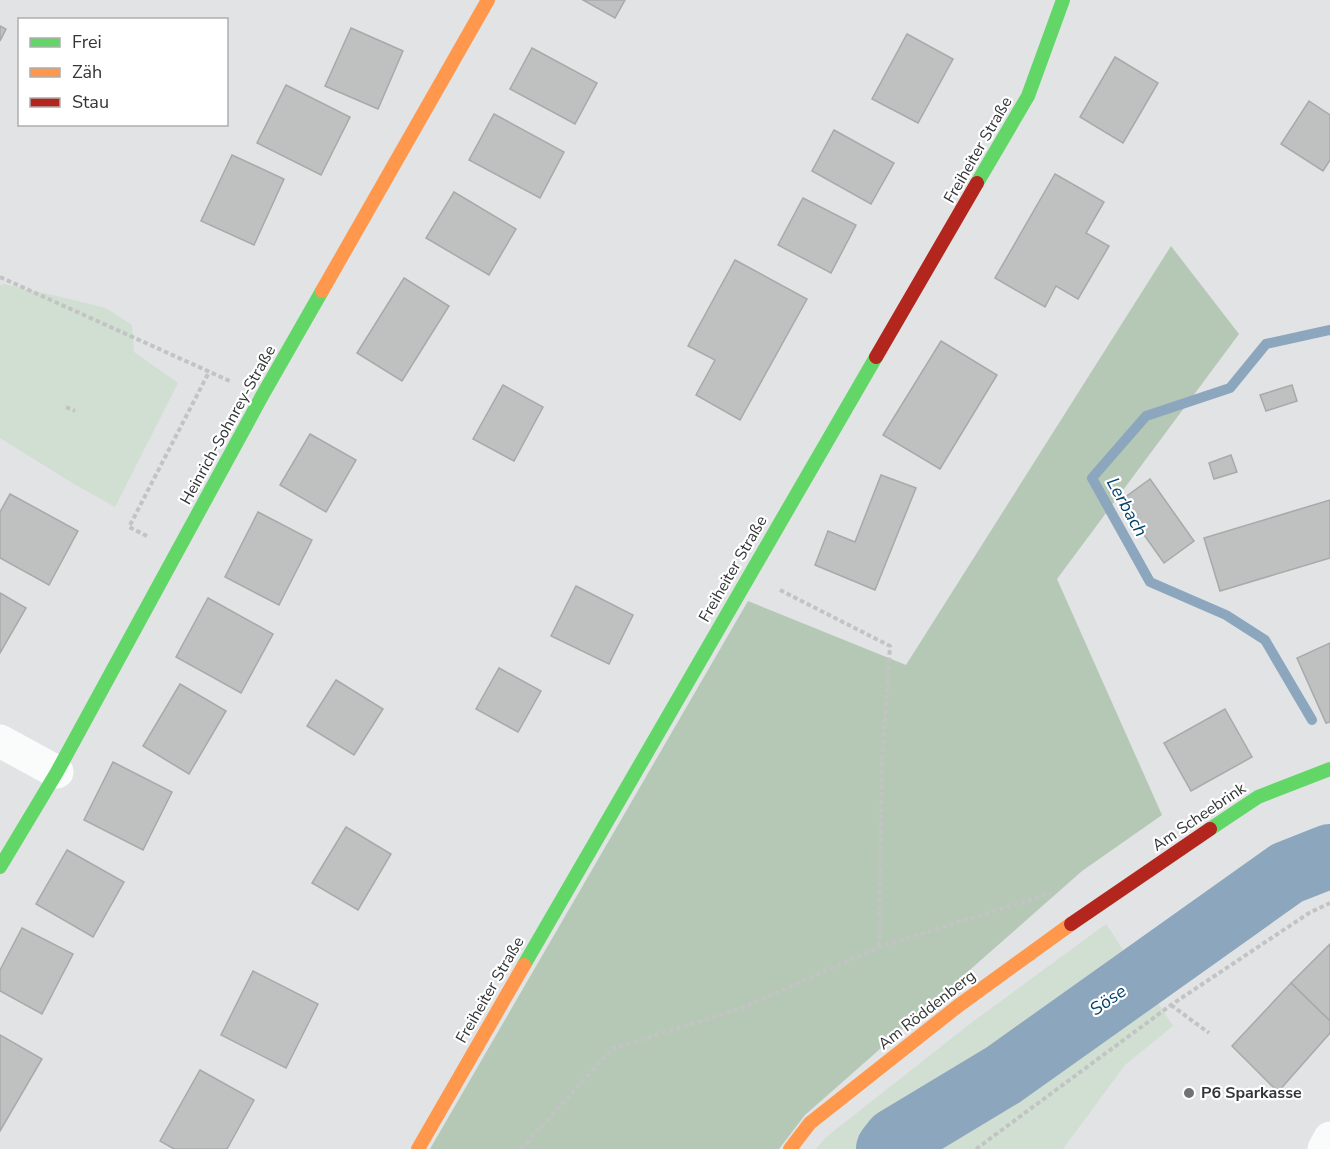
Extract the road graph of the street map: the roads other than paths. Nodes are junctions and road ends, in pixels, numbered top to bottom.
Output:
1 (488, 0) edge
2 (1063, 0) edge
3 (0, 741) edge
4 (1330, 769) edge
5 (57, 772) junction
6 (0, 867) edge
7 (1094, 907) joint
8 (1330, 1138) edge
9 (418, 1149) edge
10 (790, 1149) edge
11 (1324, 1149) edge

1 - 5 street, Heinrich-Sohnrey-Straße
2 - 9 street, Freiheiter Straße
3 - 5 street
4 - 7 street, Am Scheebrink
5 - 6 street, Heinrich-Sohnrey-Straße
7 - 10 street, Am Röddenberg
8 - 11 street

